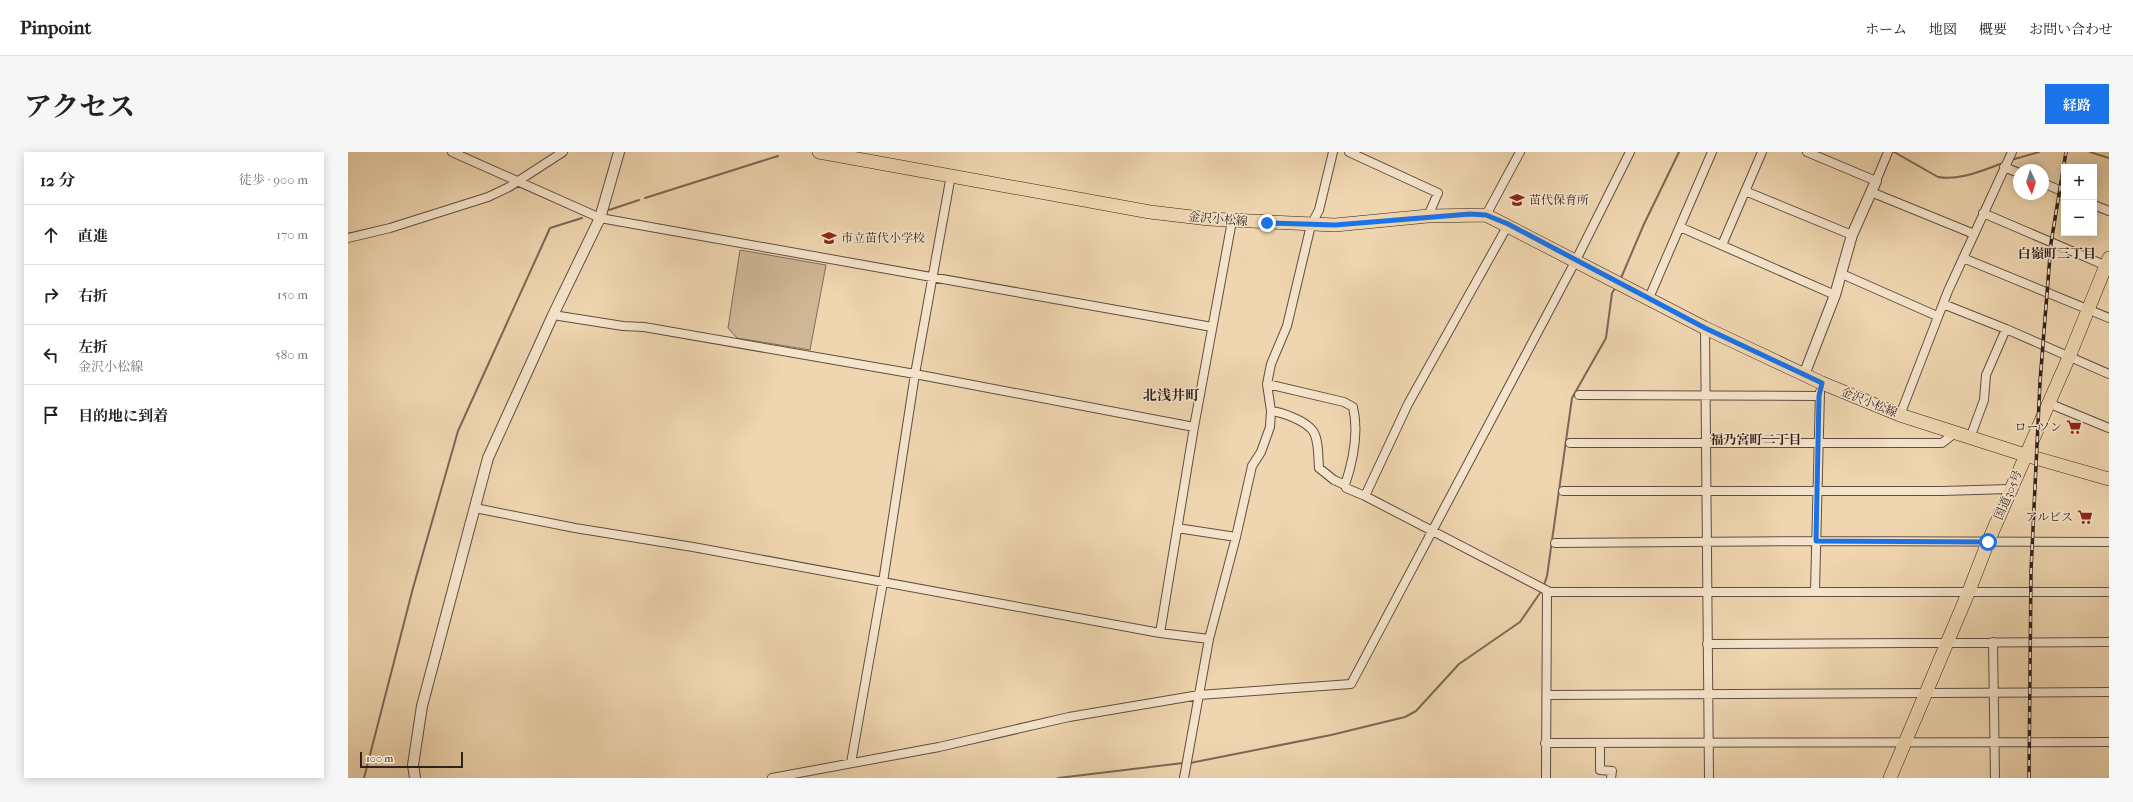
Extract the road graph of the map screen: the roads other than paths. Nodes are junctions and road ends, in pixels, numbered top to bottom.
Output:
1 (452, 152) edge
2 (563, 152) edge
3 (619, 152) edge
4 (819, 152) edge
5 (1333, 152) edge
6 (1349, 152) edge
7 (1520, 152) edge
8 (1630, 152) edge
9 (1712, 152) edge
10 (1762, 152) edge
11 (1807, 152) edge
12 (1888, 152) edge
13 (2010, 154) edge
14 (2004, 167) junction
15 (2013, 171) edge
16 (951, 175) junction
17 (516, 181) junction
18 (1876, 181) junction
19 (2049, 186) edge
20 (1745, 191) junction
21 (2061, 191) edge
22 (1871, 192) junction
23 (2097, 206) edge
24 (2109, 211) edge
25 (1983, 212) junction
26 (1486, 215) junction
27 (1428, 216) junction
28 (600, 218) junction
29 (1232, 221) junction
30 (1508, 224) junction
31 (1311, 225) junction
32 (1680, 227) junction
33 (1974, 234) junction
34 (1852, 236) junction
35 (348, 238) edge
36 (1722, 245) junction
37 (1963, 258) junction
38 (1576, 260) junction
39 (2108, 263) edge
40 (1842, 274) junction
41 (932, 276) junction
42 (1835, 295) junction
43 (1649, 298) junction
44 (1943, 304) junction
45 (2088, 310) junction
46 (552, 314) junction
47 (1937, 316) junction
48 (2109, 318) edge
49 (1212, 327) junction
50 (1705, 328) junction
51 (2006, 328) junction
52 (2069, 357) junction
53 (915, 374) junction
54 (2109, 374) edge
55 (1804, 375) junction
56 (1822, 383) junction
57 (1267, 384) junction
58 (1580, 395) dead end
59 (1706, 395) junction
60 (1819, 396) junction
61 (2048, 403) junction
62 (1271, 411) junction
63 (1900, 415) junction
64 (1194, 427) junction
65 (2109, 428) edge
66 (1955, 433) junction
67 (1970, 438) junction
68 (1570, 443) dead end
69 (1706, 443) junction
70 (1818, 443) junction
71 (2025, 455) junction
72 (2109, 479) edge
73 (1345, 484) junction
74 (2010, 489) junction
75 (1563, 491) dead end
76 (1817, 491) junction
77 (1707, 492) junction
78 (1365, 496) junction
79 (475, 508) junction
80 (1177, 528) junction
81 (1432, 530) junction
82 (1236, 537) junction
83 (1816, 541) junction
84 (1707, 542) junction
85 (1988, 542) junction
86 (2109, 542) edge
87 (1555, 543) dead end
88 (883, 582) junction
89 (1547, 591) junction
90 (1815, 591) junction
91 (1969, 591) junction
92 (1706, 592) junction
93 (2109, 592) edge
94 (1160, 633) junction
95 (1209, 639) junction
96 (1946, 642) junction
97 (1993, 642) junction
98 (2109, 642) edge
99 (1707, 644) junction
100 (1926, 692) junction
101 (1993, 692) junction
102 (2109, 692) edge
103 (1199, 695) junction
104 (1708, 695) junction
105 (1547, 696) junction
106 (1708, 742) junction
107 (1905, 742) junction
108 (1995, 742) junction
109 (2109, 742) edge
110 (1545, 743) junction
111 (1600, 743) junction
112 (851, 763) junction
113 (415, 778) edge
114 (772, 778) edge
115 (1184, 778) edge
116 (1546, 778) edge
117 (1611, 778) edge
118 (1709, 778) edge
119 (1890, 778) edge
120 (1995, 778) edge

1 - 17 street
2 - 17 street
3 - 28 street
4 - 16 main road, 金沢小松線
5 - 31 street
6 - 27 street
7 - 26 street
8 - 38 street
9 - 32 street
10 - 20 street
11 - 18 street
12 - 18 street
13 - 14 street
14 - 15 street
14 - 25 street
16 - 29 main road, 金沢小松線
16 - 41 street
17 - 28 street
17 - 35 street
18 - 22 street
19 - 21 street
20 - 34 street
20 - 36 street
22 - 33 street
22 - 34 street
23 - 24 street
25 - 33 street
25 - 39 street
26 - 27 main road, 金沢小松線
26 - 30 main road, 金沢小松線
27 - 31 main road, 金沢小松線
28 - 41 street
28 - 46 street
29 - 31 main road, 金沢小松線
29 - 49 street
30 - 38 main road, 金沢小松線
30 - 78 street
31 - 57 street
32 - 36 street
32 - 43 street
33 - 37 street
34 - 40 street
36 - 42 street
37 - 44 street
37 - 45 street
38 - 43 main road, 金沢小松線
38 - 81 street
39 - 45 main road, 国道305号
40 - 42 street
40 - 47 street
41 - 49 street
41 - 53 street
42 - 55 street
43 - 50 main road, 金沢小松線
44 - 47 street
44 - 51 street
45 - 48 street
45 - 52 main road, 国道305号
46 - 53 street
46 - 79 street
47 - 63 street
49 - 64 street
50 - 55 main road, 金沢小松線
50 - 59 street
51 - 52 street
51 - 67 street
52 - 54 street
52 - 61 main road, 国道305号
53 - 64 street
53 - 88 street
55 - 56 main road, 金沢小松線
56 - 60 street
56 - 63 main road, 金沢小松線
57 - 62 street
57 - 73 street
58 - 59 street
59 - 60 street
59 - 69 street
60 - 70 street
61 - 65 street
61 - 71 main road, 国道305号
62 - 73 street
62 - 82 street
63 - 66 main road, 金沢小松線
64 - 80 street
66 - 67 main road, 金沢小松線
66 - 70 street
67 - 71 main road, 金沢小松線
68 - 69 street
69 - 70 street
69 - 77 street
70 - 76 street
71 - 72 main road, 金沢小松線
71 - 74 main road, 国道305号
73 - 78 street
74 - 76 street
74 - 85 main road, 国道305号
75 - 77 street
76 - 77 street
76 - 83 street
77 - 84 street
78 - 81 street
79 - 88 street
79 - 113 street
80 - 82 street
80 - 94 street
81 - 89 street
81 - 103 street
82 - 95 street
83 - 84 street
83 - 85 street
83 - 90 street
84 - 87 street
84 - 92 street
85 - 86 street
85 - 91 main road, 国道305号
88 - 94 street
88 - 112 street
89 - 92 street
89 - 105 street
90 - 91 street
90 - 92 street
91 - 93 street
91 - 96 main road, 国道305号
92 - 99 street
94 - 95 street
95 - 103 street
96 - 97 street
96 - 99 street
96 - 100 main road, 国道305号
97 - 98 street
97 - 101 street
99 - 104 street
100 - 101 street
100 - 104 street
100 - 107 main road, 国道305号
101 - 102 street
101 - 108 street
103 - 112 street
103 - 115 street
104 - 105 street
104 - 106 street
105 - 110 street
106 - 107 street
106 - 111 street
106 - 118 street
107 - 108 street
107 - 119 main road, 国道305号
108 - 109 street
108 - 120 street
110 - 111 street
110 - 116 street
111 - 117 street
112 - 114 street

